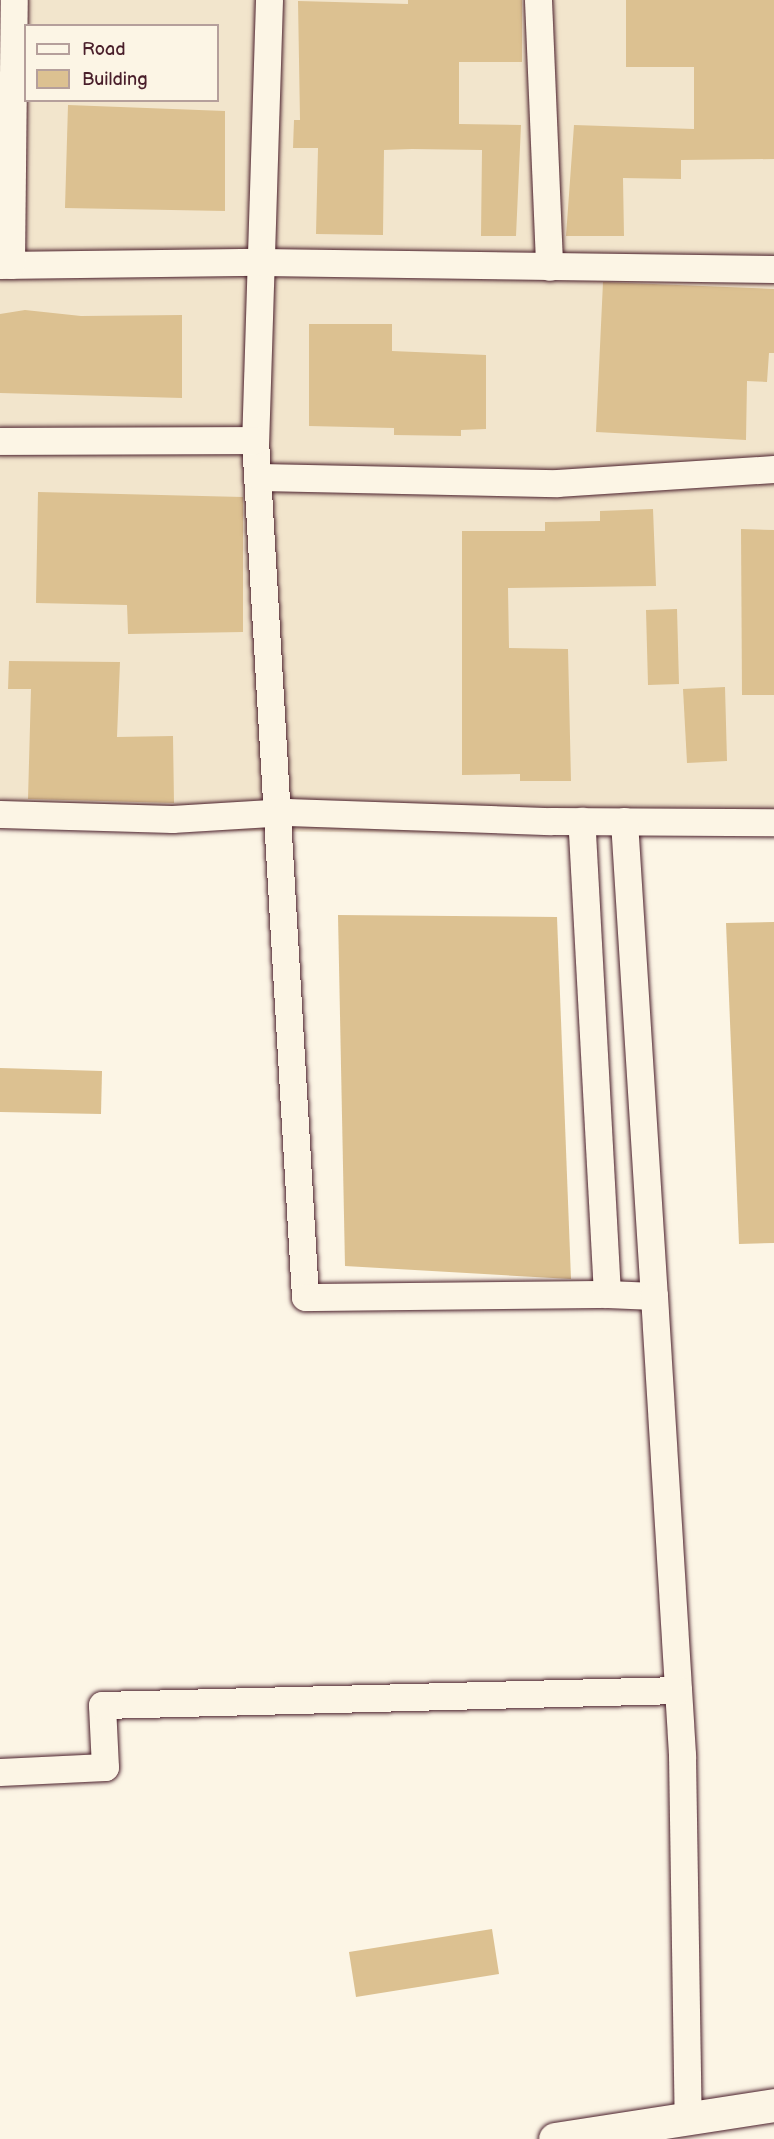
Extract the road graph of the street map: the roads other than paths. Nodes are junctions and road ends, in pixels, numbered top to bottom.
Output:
1 (14, 0) edge
2 (269, 0) edge
3 (538, 0) edge
4 (261, 262) junction
5 (6, 265) edge
6 (549, 267) junction
7 (774, 269) edge
8 (255, 440) junction
9 (0, 441) edge
10 (774, 469) edge
11 (260, 477) junction
12 (276, 812) junction
13 (0, 814) edge
14 (581, 821) junction
15 (624, 821) junction
16 (774, 822) edge
17 (607, 1294) junction
18 (654, 1296) junction
19 (678, 1690) junction
20 (0, 1772) edge
21 (774, 2105) edge
22 (688, 2118) junction
23 (555, 2139) edge

1 - 5 street
2 - 4 street
3 - 6 street
4 - 5 street
4 - 6 street
4 - 8 street
6 - 7 street
8 - 9 street
8 - 11 street
10 - 11 street
11 - 12 street
12 - 13 street
12 - 14 street
12 - 17 street
14 - 15 street
14 - 17 street
15 - 16 street
15 - 18 street
17 - 18 street
18 - 19 street
19 - 20 street
19 - 22 street
21 - 22 street
22 - 23 street

